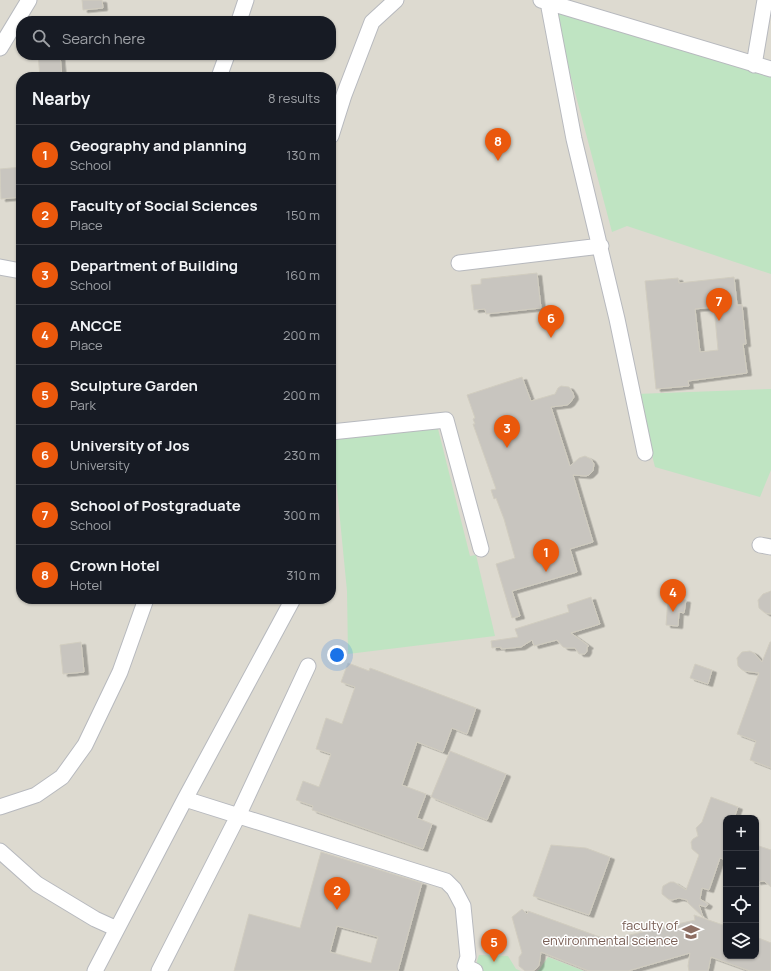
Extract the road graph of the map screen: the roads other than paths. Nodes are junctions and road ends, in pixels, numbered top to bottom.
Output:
1 (29, 0) edge
2 (246, 0) edge
3 (396, 0) edge
4 (766, 0) edge
5 (545, 1) edge
6 (19, 16) edge
7 (241, 16) edge
8 (16, 22) edge
9 (0, 48) edge
10 (225, 60) edge
11 (754, 65) junction
12 (771, 69) edge
13 (221, 72) edge
14 (336, 120) edge
15 (601, 246) junction
16 (459, 263) dead end
17 (0, 267) edge
18 (16, 270) edge
19 (336, 431) edge
20 (645, 453) dead end
21 (481, 549) dead end
22 (144, 604) edge
23 (289, 604) edge
24 (308, 666) dead end
25 (184, 798) junction
26 (0, 807) edge
27 (238, 816) junction
28 (0, 851) edge
29 (117, 929) junction
30 (468, 969) edge
31 (95, 971) edge
32 (159, 971) edge

1 - 6 street
2 - 7 street
3 - 14 street
4 - 11 street
5 - 11 street
5 - 15 street
8 - 9 street
10 - 13 street
11 - 12 street
15 - 16 street
15 - 20 street
17 - 18 street
19 - 21 street
22 - 26 street
23 - 25 street
24 - 27 street
25 - 27 street
25 - 29 street
27 - 30 street
27 - 32 street
28 - 29 street
29 - 31 street

